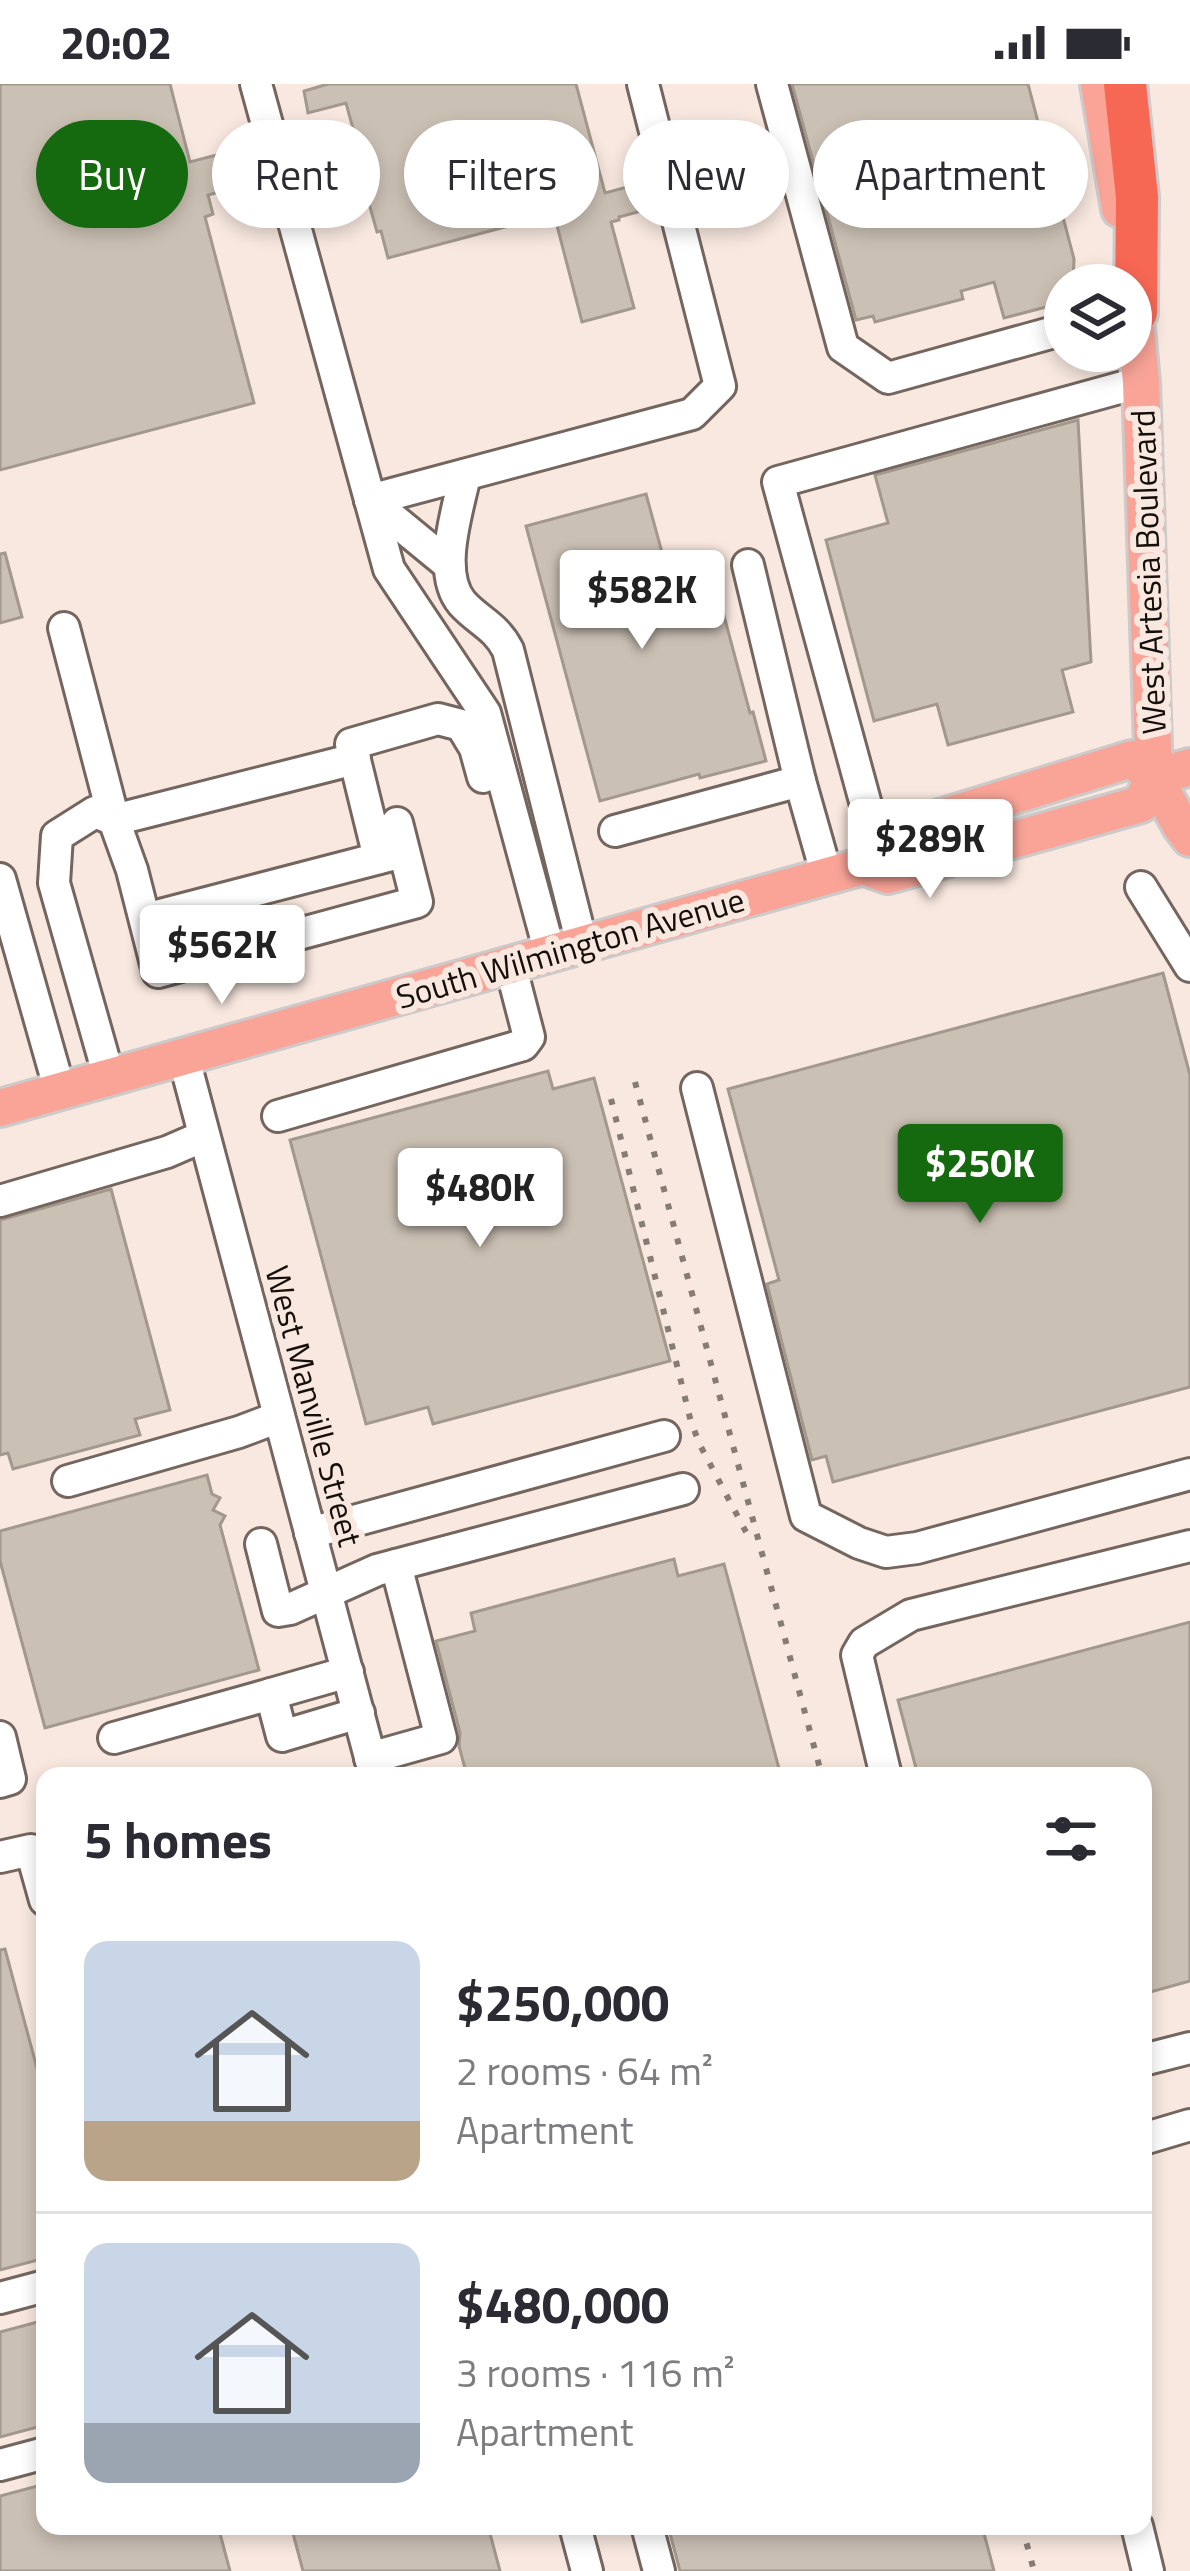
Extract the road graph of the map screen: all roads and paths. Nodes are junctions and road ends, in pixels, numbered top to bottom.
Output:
1 (256, 84) edge
2 (643, 84) edge
3 (772, 84) edge
4 (1099, 84) edge
5 (1125, 84) edge
6 (1127, 264) edge
7 (1135, 264) edge
8 (1044, 335) edge
9 (1140, 372) edge
10 (1141, 382) junction
11 (465, 475) junction
12 (370, 500) junction
13 (448, 564) junction
14 (748, 565) dead end
15 (64, 628) dead end
16 (355, 759) junction
17 (1190, 766) edge
18 (1154, 776) junction
19 (800, 781) junction
20 (615, 831) dead end
21 (119, 835) junction
22 (1190, 838) edge
23 (394, 844) junction
24 (855, 860) junction
25 (0, 879) edge
26 (1142, 886) dead end
27 (145, 919) junction
28 (543, 955) junction
29 (1190, 966) edge
30 (183, 1055) junction
31 (109, 1077) junction
32 (697, 1088) dead end
33 (60, 1091) junction
34 (0, 1108) edge
35 (278, 1116) dead end
36 (204, 1136) junction
37 (0, 1201) edge
38 (279, 1417) junction
39 (664, 1436) dead end
40 (1190, 1474) edge
41 (68, 1481) dead end
42 (683, 1489) dead end
43 (310, 1533) junction
44 (261, 1544) dead end
45 (1190, 1546) edge
46 (397, 1564) junction
47 (326, 1591) junction
48 (348, 1672) junction
49 (271, 1694) junction
50 (358, 1713) junction
51 (0, 1737) edge
52 (115, 1738) dead end
53 (367, 1767) edge
54 (374, 1767) edge
55 (884, 1767) edge
56 (0, 1782) edge
57 (0, 1857) edge
58 (36, 1868) edge
59 (1190, 2048) edge
60 (1152, 2058) edge
61 (1190, 2125) edge
62 (1152, 2136) edge
63 (36, 2288) edge
64 (0, 2298) edge
65 (36, 2455) edge
66 (0, 2465) edge
67 (577, 2535) edge
68 (649, 2535) edge
69 (1139, 2535) edge
70 (587, 2571) edge
71 (658, 2571) edge
72 (1148, 2571) edge

1 - 12 street
2 - 11 street
3 - 8 street
4 - 6 main road, West Artesia Boulevard
5 - 7 highway
9 - 10 main road, West Artesia Boulevard
10 - 18 main road, West Artesia Boulevard
10 - 24 street
11 - 12 street
11 - 13 street
12 - 13 street
12 - 28 street
13 - 28 street
14 - 19 street
15 - 21 street
16 - 21 street
16 - 23 street
16 - 28 street
17 - 18 main road, South Wilmington Avenue
18 - 22 main road, West Artesia Boulevard
18 - 24 main road, South Wilmington Avenue
19 - 20 street
19 - 24 street
21 - 27 street
21 - 31 street
23 - 27 street
23 - 27 street
24 - 28 main road, South Wilmington Avenue
25 - 33 street
26 - 29 street
28 - 30 main road, South Wilmington Avenue
28 - 35 street
30 - 31 main road, South Wilmington Avenue
30 - 36 street, West Manville Street
31 - 33 main road, South Wilmington Avenue
32 - 40 street
33 - 34 main road, South Wilmington Avenue
36 - 37 street
36 - 38 street, West Manville Street
38 - 41 street
38 - 43 street, West Manville Street
39 - 43 street
42 - 46 street
43 - 47 street, West Manville Street
44 - 47 street
45 - 55 street
46 - 47 street
46 - 54 street
47 - 48 street, West Manville Street
48 - 49 street
48 - 50 street, West Manville Street
49 - 50 street
49 - 52 street
50 - 53 street, West Manville Street
51 - 56 street
57 - 58 street
59 - 60 street
61 - 62 street
63 - 64 street
65 - 66 street
67 - 70 street
68 - 71 street
69 - 72 street

